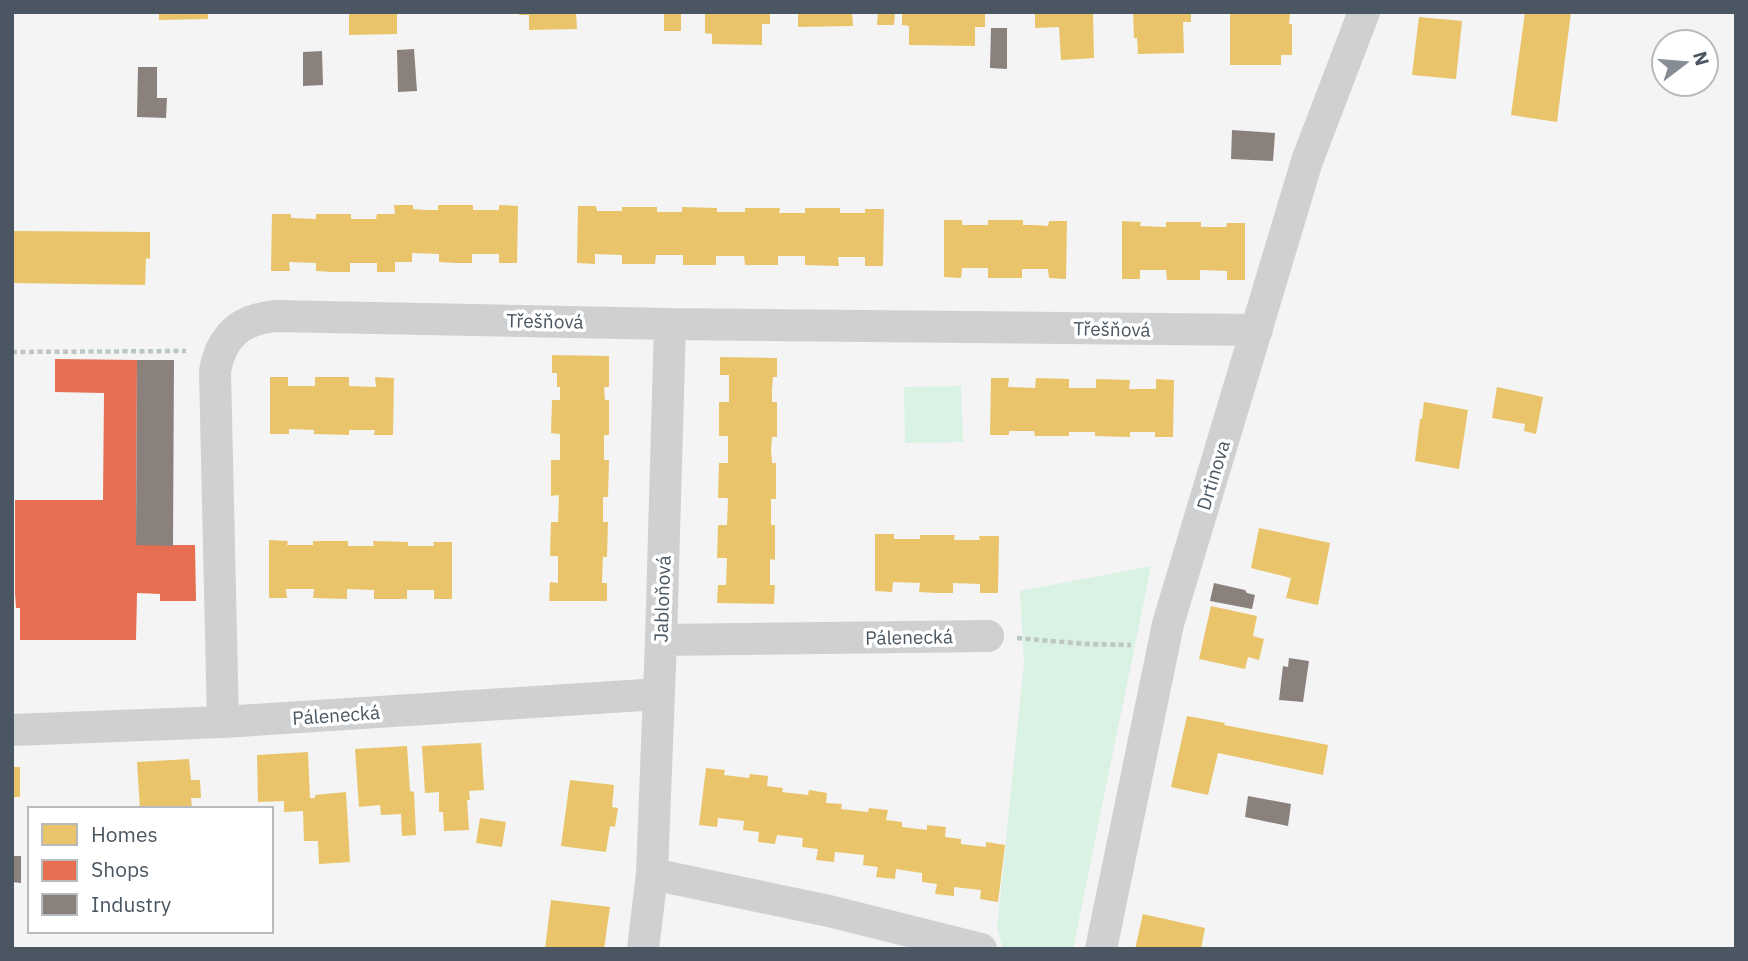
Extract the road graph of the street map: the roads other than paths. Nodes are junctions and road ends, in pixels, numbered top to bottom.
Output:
1 (1364, 12) edge
2 (670, 324) junction
3 (1257, 330) junction
4 (988, 636) road end
5 (661, 640) junction
6 (659, 694) junction
7 (223, 722) junction
8 (12, 730) edge
9 (652, 874) junction
10 (643, 949) edge
11 (981, 949) edge
12 (1101, 949) edge

1 - 3 street, Drtinova
2 - 3 street, Třešňová
2 - 5 street, Jabloňová
2 - 7 street, Třešňová
3 - 12 street, Drtinova
4 - 5 street, Pálenecká
5 - 6 street, Jabloňová
6 - 7 street, Pálenecká
6 - 9 street, Jabloňová
7 - 8 street, Pálenecká
9 - 10 street, Jabloňová
9 - 11 street

